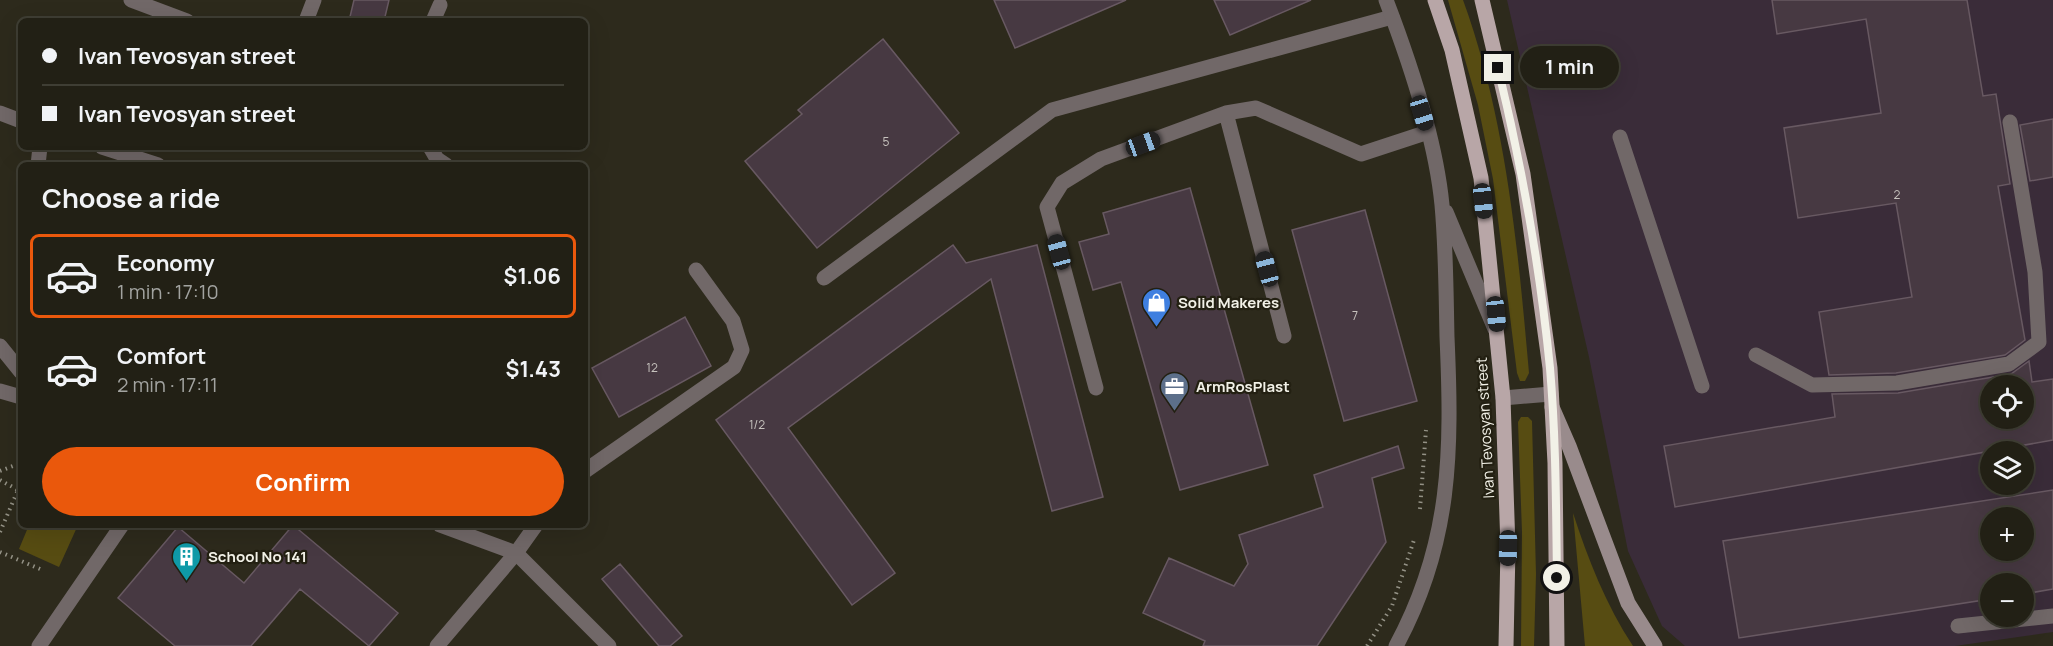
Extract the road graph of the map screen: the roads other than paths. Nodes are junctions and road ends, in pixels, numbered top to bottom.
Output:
1 (131, 0) edge
2 (314, 0) edge
3 (1386, 0) edge
4 (1435, 0) edge
5 (1482, 0) edge
6 (440, 4) dead end
7 (1392, 17) junction
8 (180, 18) edge
9 (307, 18) edge
10 (434, 18) edge
11 (1226, 113) junction
12 (0, 114) edge
13 (18, 120) edge
14 (2010, 122) dead end
15 (1428, 132) junction
16 (1620, 137) dead end
17 (111, 150) edge
18 (432, 150) edge
19 (149, 162) edge
20 (442, 162) edge
21 (1442, 204) junction
22 (696, 270) dead end
23 (824, 278) dead end
24 (1284, 336) dead end
25 (1498, 337) junction
26 (0, 346) edge
27 (1756, 356) dead end
28 (18, 368) edge
29 (1701, 386) dead end
30 (1096, 388) dead end
31 (0, 391) edge
32 (18, 396) edge
33 (1503, 398) junction
34 (1551, 400) junction
35 (588, 469) edge
36 (120, 528) edge
37 (448, 528) edge
38 (534, 528) edge
39 (516, 553) junction
40 (2053, 616) edge
41 (1958, 626) dead end
42 (39, 646) edge
43 (437, 646) edge
44 (609, 646) edge
45 (1396, 646) edge
46 (1506, 646) edge
47 (1557, 646) edge
48 (1655, 646) edge

1 - 8 street
2 - 9 street
3 - 7 street
4 - 25 main road, Ivan Tevosyan street
5 - 34 main road
6 - 10 street
7 - 15 street
7 - 23 street
11 - 15 street
11 - 24 street
11 - 30 street
12 - 13 street
14 - 27 street
15 - 21 street
16 - 29 street
17 - 19 street
18 - 20 street
21 - 25 street
21 - 45 street
22 - 35 street
25 - 33 main road, Ivan Tevosyan street
26 - 28 street
31 - 32 street
33 - 34 street
33 - 46 main road, Ivan Tevosyan street
34 - 47 main road
34 - 48 main road
36 - 42 street
37 - 39 street
38 - 39 street
39 - 43 street
39 - 44 street
40 - 41 street

